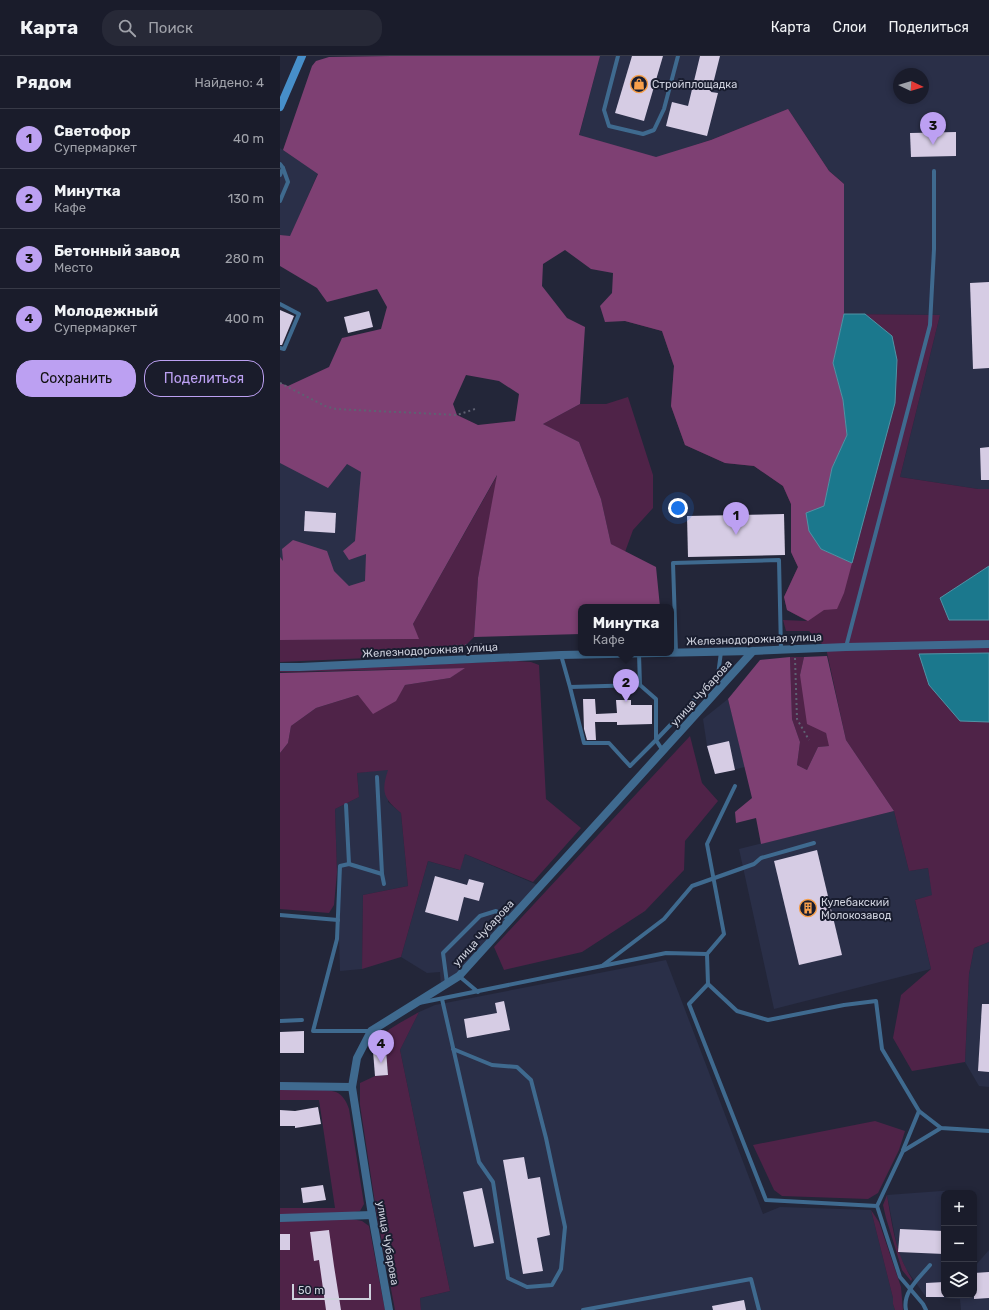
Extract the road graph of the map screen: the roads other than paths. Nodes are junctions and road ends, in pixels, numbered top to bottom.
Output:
1 (302, 56) edge
2 (618, 56) edge
3 (678, 56) edge
4 (280, 107) edge
5 (280, 164) edge
6 (283, 168) junction
7 (934, 171) dead end
8 (280, 175) edge
9 (280, 200) edge
10 (280, 304) edge
11 (280, 348) edge
12 (989, 644) edge
13 (846, 647) junction
14 (781, 650) junction
15 (753, 651) junction
16 (721, 652) junction
17 (676, 653) joint
18 (562, 655) junction
19 (578, 655) edge
20 (639, 656) edge
21 (280, 667) edge
22 (640, 685) junction
23 (570, 687) junction
24 (656, 740) junction
25 (663, 751) junction
26 (376, 777) dead end
27 (735, 786) dead end
28 (346, 805) dead end
29 (814, 843) dead end
30 (349, 864) junction
31 (382, 874) junction
32 (714, 877) junction
33 (384, 884) dead end
34 (280, 915) edge
35 (338, 920) junction
36 (510, 920) junction
37 (707, 954) junction
38 (602, 966) junction
39 (459, 976) junction
40 (447, 983) junction
41 (708, 984) junction
42 (478, 992) junction
43 (442, 999) junction
44 (411, 1005) junction
45 (302, 1020) dead end
46 (280, 1021) edge
47 (371, 1031) junction
48 (453, 1049) junction
49 (280, 1086) edge
50 (352, 1087) junction
51 (919, 1111) junction
52 (941, 1128) junction
53 (989, 1131) edge
54 (903, 1151) junction
55 (877, 1206) junction
56 (372, 1215) junction
57 (280, 1218) edge
58 (930, 1265) dead end
59 (910, 1289) junction
60 (389, 1310) edge
61 (583, 1310) edge
62 (759, 1310) edge
63 (906, 1310) edge
64 (926, 1310) edge

1 - 4 main road
2 - 3 lane
5 - 6 lane
6 - 8 lane
6 - 9 lane
7 - 13 lane
10 - 11 lane
12 - 13 street, Железнодорожная улица
13 - 14 street, Железнодорожная улица
14 - 15 street, Железнодорожная улица
14 - 17 lane
15 - 16 street, Железнодорожная улица
15 - 25 street, улица Чубарова
16 - 17 street, Железнодорожная улица
16 - 24 lane
18 - 19 street, Железнодорожная улица
18 - 21 street, Железнодорожная улица
18 - 23 lane
20 - 22 lane
22 - 23 lane
22 - 24 lane
23 - 24 lane
24 - 25 lane
25 - 36 street, улица Чубарова
26 - 31 lane
27 - 32 lane
28 - 30 lane
29 - 32 lane
30 - 31 lane
30 - 35 lane
31 - 33 lane
32 - 37 lane
32 - 38 lane
34 - 35 lane
35 - 47 lane
36 - 39 street, улица Чубарова
36 - 40 lane
37 - 38 lane
37 - 41 lane
38 - 42 lane
39 - 40 street, улица Чубарова
39 - 42 lane
40 - 44 street, улица Чубарова
41 - 51 lane
41 - 55 lane
42 - 43 lane
43 - 44 lane
43 - 48 lane
44 - 47 street, улица Чубарова
45 - 46 lane
47 - 50 street, улица Чубарова
48 - 48 lane
49 - 50 street
50 - 56 street, улица Чубарова
51 - 52 lane
51 - 54 lane
52 - 53 lane
52 - 54 lane
54 - 55 lane
55 - 59 lane
56 - 57 street
56 - 60 street, улица Чубарова
58 - 59 lane
59 - 63 lane
59 - 64 lane
61 - 62 lane

